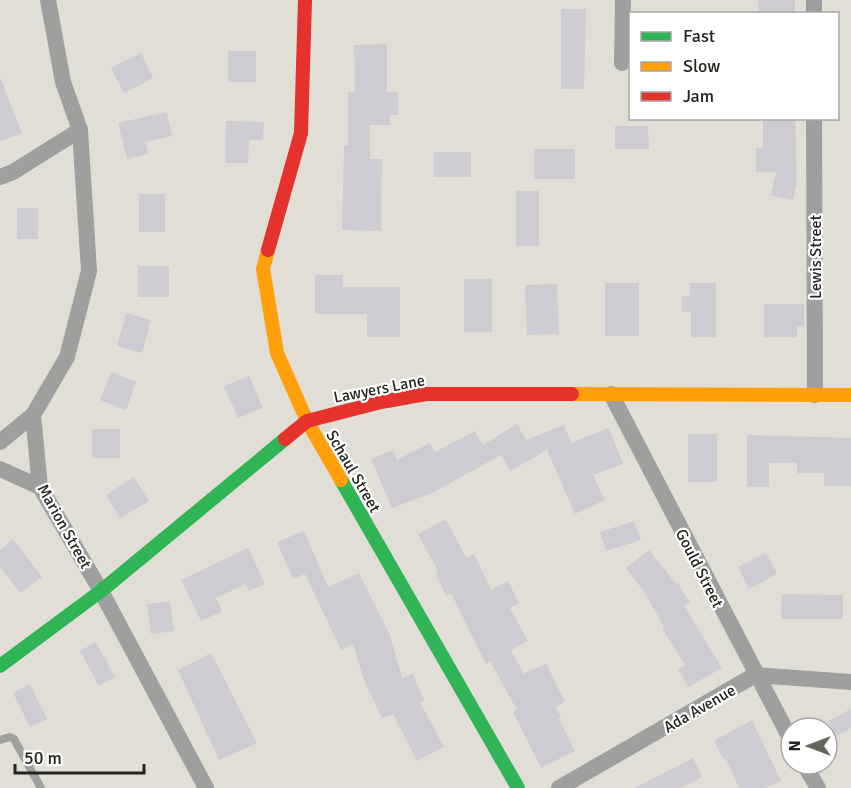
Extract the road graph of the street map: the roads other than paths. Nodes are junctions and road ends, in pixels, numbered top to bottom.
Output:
1 (48, 0) edge
2 (305, 0) edge
3 (623, 0) edge
4 (622, 63) dead end
5 (814, 120) edge
6 (80, 130) junction
7 (0, 177) edge
8 (611, 394) junction
9 (815, 395) junction
10 (851, 396) edge
11 (33, 415) junction
12 (307, 421) junction
13 (0, 442) edge
14 (0, 469) edge
15 (40, 487) junction
16 (101, 591) junction
17 (0, 666) edge
18 (755, 675) junction
19 (851, 682) edge
20 (779, 718) edge
21 (0, 740) edge
22 (41, 788) edge
23 (206, 788) edge
24 (518, 788) edge
25 (559, 788) edge

1 - 6 street
2 - 12 street, Schaul Street
3 - 4 street
5 - 9 street, Lewis Street
6 - 7 street
6 - 11 street
8 - 9 street, Lawyers Lane
8 - 12 street, Lawyers Lane
8 - 18 street, Gould Street
9 - 10 street, Lawyers Lane
11 - 13 street
11 - 15 street, Marion Street
12 - 16 street, Lawyers Lane
12 - 24 street, Schaul Street
14 - 15 street
15 - 16 street, Marion Street
16 - 17 street, Lawyers Lane
16 - 23 street, Marion Street
18 - 19 street
18 - 20 street, Gould Street
18 - 25 street, Ada Avenue
21 - 22 lane

